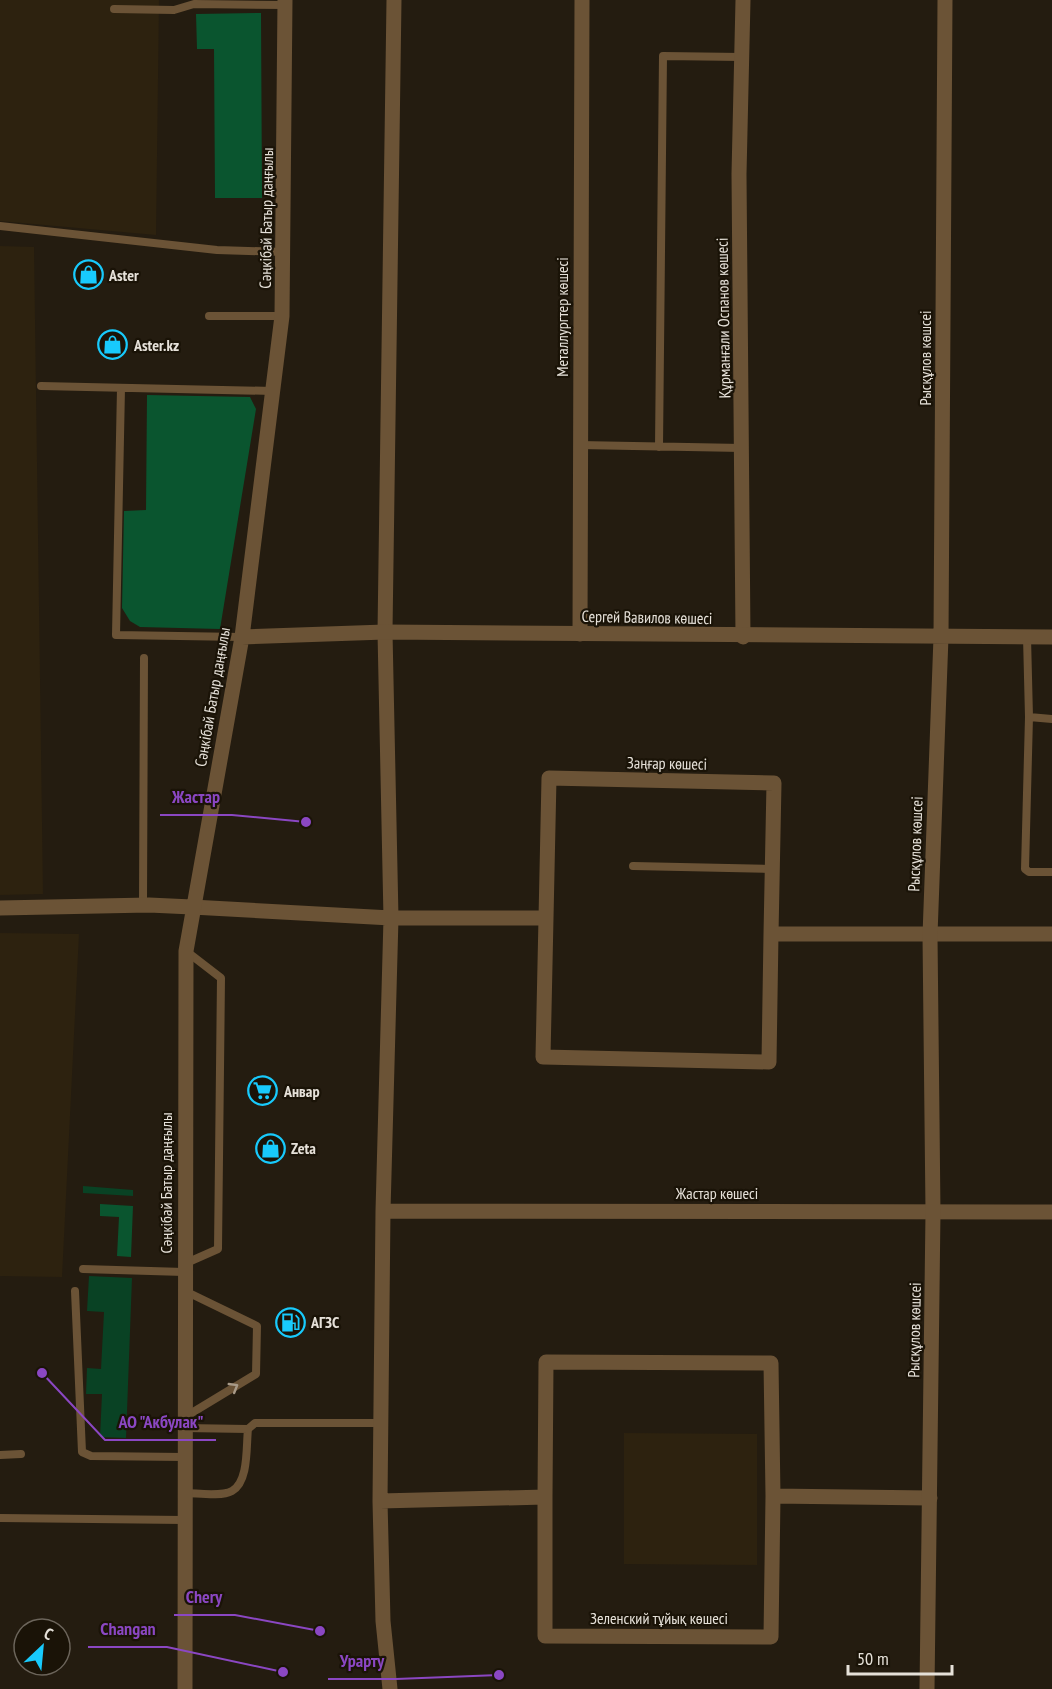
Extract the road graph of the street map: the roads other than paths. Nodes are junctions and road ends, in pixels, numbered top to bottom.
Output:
1 (394, 0) edge
2 (582, 0) edge
3 (743, 0) edge
4 (945, 0) edge
5 (285, 2) edge
6 (114, 9) dead end
7 (742, 57) junction
8 (0, 226) edge
9 (284, 252) junction
10 (209, 316) dead end
11 (282, 316) junction
12 (41, 386) dead end
13 (121, 388) junction
14 (273, 392) junction
15 (579, 445) junction
16 (659, 447) junction
17 (742, 448) junction
18 (385, 632) junction
19 (580, 634) junction
20 (242, 637) junction
21 (742, 637) junction
22 (941, 637) junction
23 (1028, 637) junction
24 (1052, 637) edge
25 (144, 658) dead end
26 (1029, 717) junction
27 (1052, 718) edge
28 (633, 866) dead end
29 (772, 869) junction
30 (1052, 872) edge
31 (143, 905) junction
32 (192, 907) junction
33 (0, 908) edge
34 (391, 918) junction
35 (546, 918) junction
36 (771, 934) junction
37 (1052, 934) edge
38 (930, 935) junction
39 (186, 951) junction
40 (383, 1211) junction
41 (933, 1212) junction
42 (1052, 1212) edge
43 (184, 1268) junction
44 (83, 1269) dead end
45 (75, 1291) dead end
46 (184, 1291) junction
47 (184, 1423) junction
48 (381, 1423) junction
49 (248, 1429) junction
50 (21, 1454) dead end
51 (0, 1455) edge
52 (184, 1457) junction
53 (184, 1493) junction
54 (772, 1496) junction
55 (545, 1497) junction
56 (930, 1498) junction
57 (380, 1501) junction
58 (0, 1518) edge
59 (184, 1520) junction
60 (185, 1689) edge
61 (390, 1689) edge
62 (927, 1689) edge

1 - 18 street
2 - 15 street, Металлургтер көшесі
3 - 7 street, Құрманғали Оспанов көшесі
4 - 22 street, Рысқұлов көшсеі
5 - 6 lane
5 - 9 street, Сәңкібай Батыр даңғылы
7 - 16 lane
7 - 17 street, Құрманғали Оспанов көшесі
8 - 9 lane
9 - 11 street, Сәңкібай Батыр даңғылы
10 - 11 lane
11 - 14 street, Сәңкібай Батыр даңғылы
12 - 13 lane
13 - 14 lane
13 - 20 lane
14 - 20 street, Сәңкібай Батыр даңғылы
15 - 16 lane
15 - 19 street, Металлургтер көшесі
16 - 17 lane
17 - 21 street, Құрманғали Оспанов көшесі
18 - 19 street, Сергей Вавилов көшесі
18 - 20 street, Сергей Вавилов көшесі
18 - 34 street
19 - 21 street, Сергей Вавилов көшесі
20 - 32 street, Сәңкібай Батыр даңғылы
21 - 22 street, Сергей Вавилов көшесі
22 - 23 street, Сергей Вавилов көшесі
22 - 38 street, Рысқұлов көшсеі
23 - 24 street, Сергей Вавилов көшесі
23 - 26 lane
25 - 31 lane
26 - 27 lane
26 - 30 lane
28 - 29 lane
29 - 35 street, Заңғар көшесі
29 - 36 street, Заңғар көшесі
31 - 32 street
31 - 33 street
32 - 34 street
32 - 39 street, Сәңкібай Батыр даңғылы
34 - 35 street
34 - 40 street
35 - 36 street, Заңғар көшесі
36 - 38 street
37 - 38 street
38 - 41 street, Рысқұлов көшсеі
39 - 43 street, Сәңкібай Батыр даңғылы
39 - 43 lane
40 - 41 street, Жастар көшесі
40 - 48 street
41 - 42 street, Жастар көшесі
41 - 56 street, Рысқұлов көшсеі
43 - 44 lane
43 - 46 street, Сәңкібай Батыр даңғылы
45 - 52 lane
46 - 47 street, Сәңкібай Батыр даңғылы
47 -> 46 lane
47 - 49 lane
47 - 52 street, Сәңкібай Батыр даңғылы
48 - 49 lane
48 - 57 street
49 - 53 lane
50 - 51 lane
52 - 53 street, Сәңкібай Батыр даңғылы
53 - 59 street, Сәңкібай Батыр даңғылы
54 - 55 street, Зеленский тұйық көшесі
54 - 55 street, Зеленский тұйық көшесі
54 - 56 street
55 - 57 street
56 - 62 street, Рысқұлов көшсеі
57 - 61 street
58 - 59 lane
59 - 60 street, Сәңкібай Батыр даңғылы

